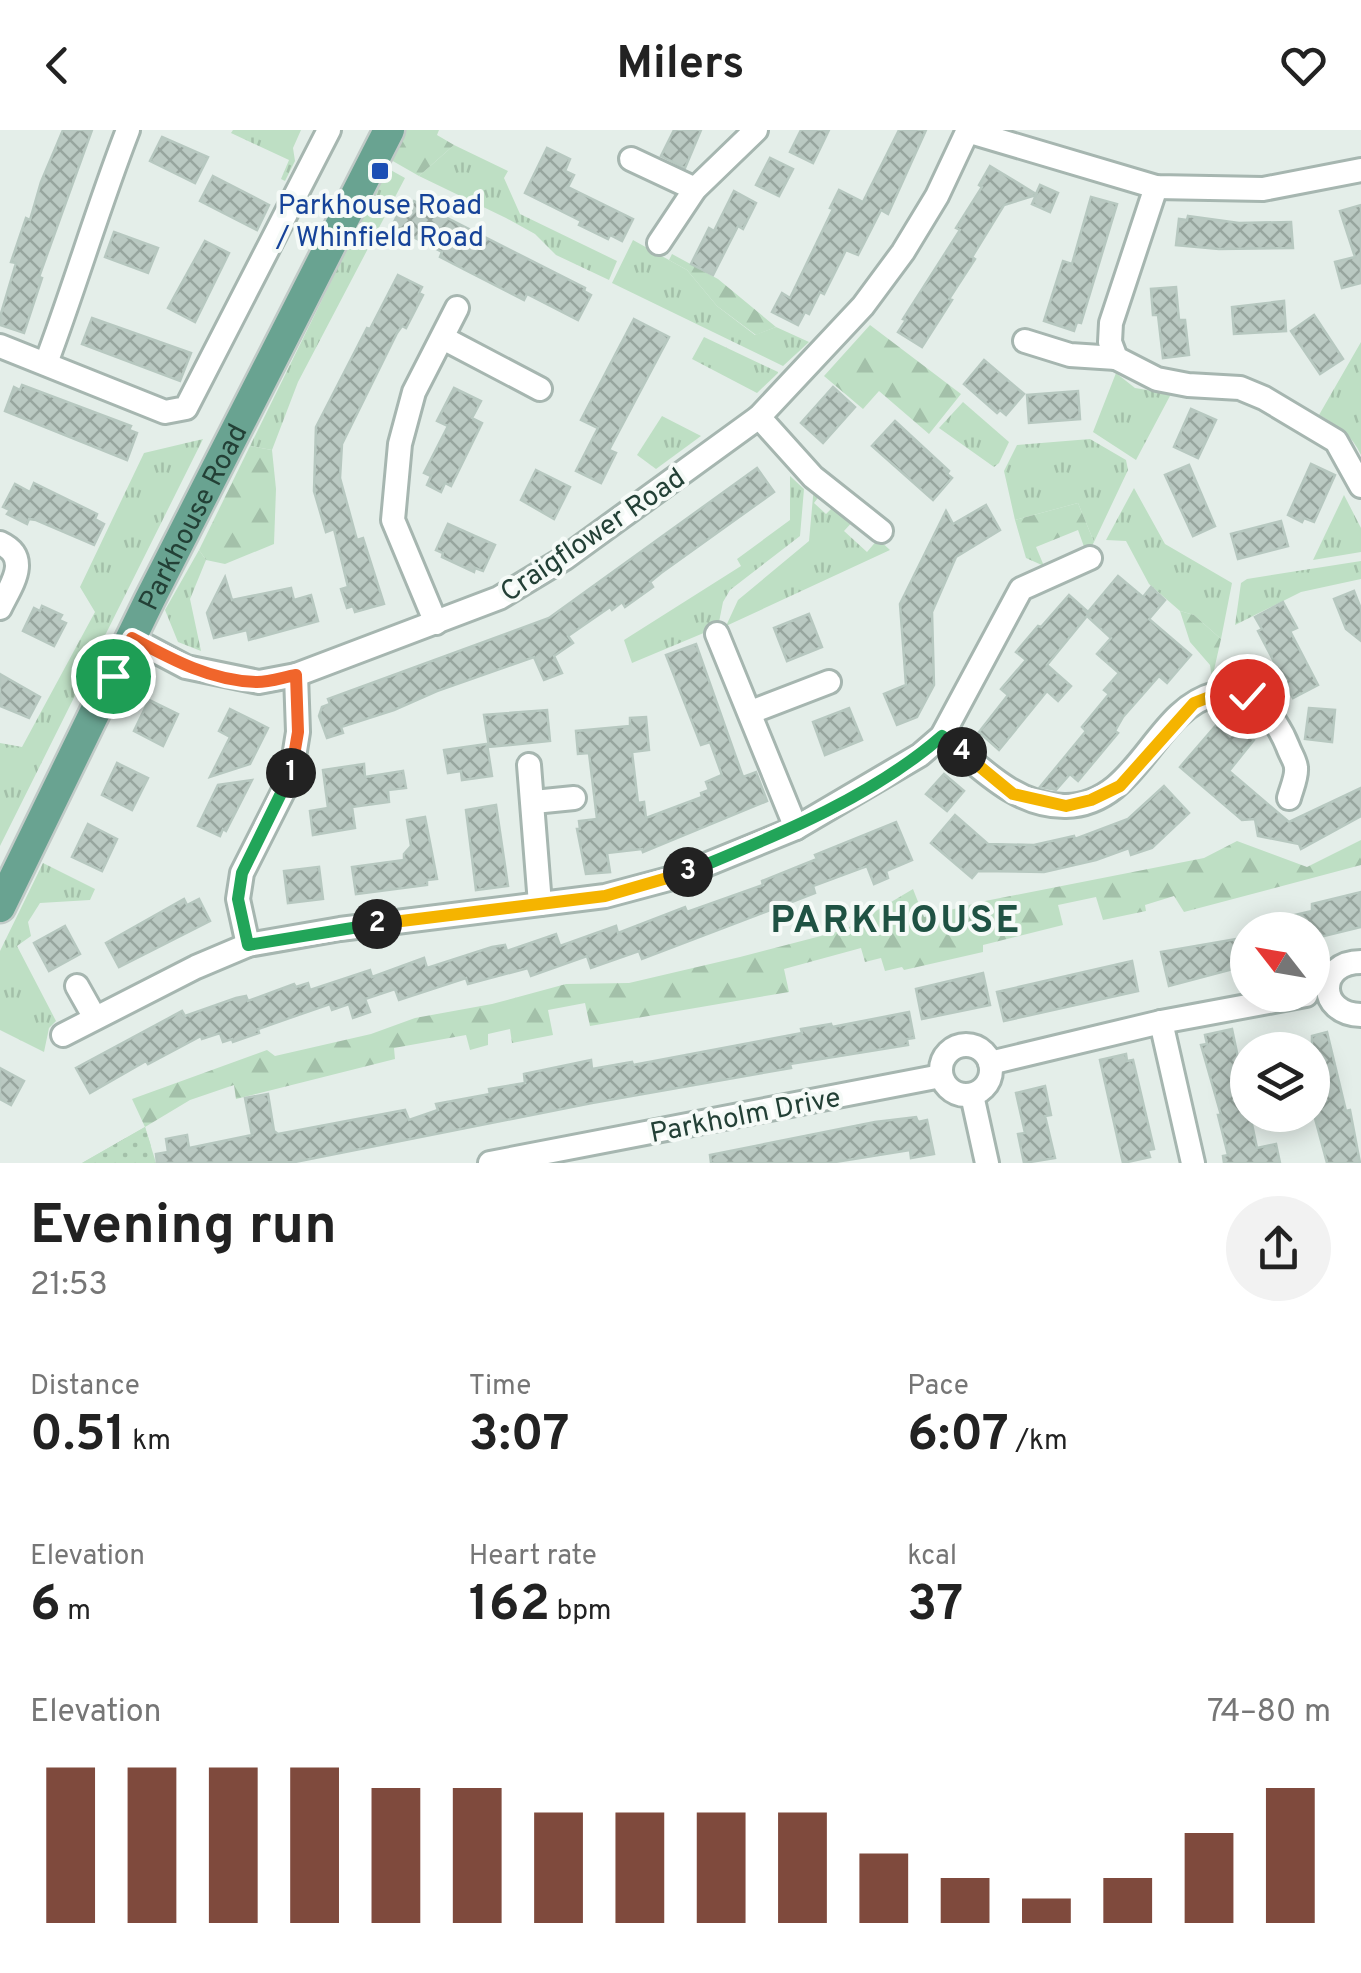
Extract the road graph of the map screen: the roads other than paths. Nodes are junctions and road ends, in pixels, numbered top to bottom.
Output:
1 (128, 130) edge
2 (329, 130) edge
3 (389, 130) edge
4 (756, 130) edge
5 (968, 131) edge
6 (631, 159) dead end
7 (1361, 170) edge
8 (1156, 186) junction
9 (694, 189) junction
10 (660, 243) dead end
11 (456, 308) dead end
12 (443, 338) junction
13 (1025, 341) dead end
14 (0, 346) edge
15 (1116, 358) junction
16 (46, 364) junction
17 (540, 389) dead end
18 (759, 416) junction
19 (1361, 486) edge
20 (881, 531) dead end
21 (0, 544) edge
22 (1090, 558) dead end
23 (0, 608) edge
24 (436, 624) junction
25 (717, 634) dead end
26 (132, 638) junction
27 (296, 675) junction
28 (829, 682) dead end
29 (751, 712) junction
30 (942, 736) junction
31 (528, 766) dead end
32 (574, 798) dead end
33 (1288, 798) dead end
34 (534, 802) junction
35 (796, 828) junction
36 (540, 904) junction
37 (0, 907) edge
38 (248, 945) junction
39 (1361, 962) edge
40 (1330, 976) edge
41 (76, 986) dead end
42 (1330, 1002) edge
43 (1230, 1009) edge
44 (1361, 1015) edge
45 (95, 1018) junction
46 (1161, 1022) junction
47 (63, 1035) dead end
48 (990, 1063) junction
49 (941, 1076) junction
50 (972, 1095) junction
51 (490, 1163) edge
52 (987, 1163) edge
53 (1193, 1163) edge

1 - 16 street
2 - 16 street
3 - 26 main road, Parkhouse Road
4 - 9 street
5 - 8 street
5 - 18 street, Craigflower Road
6 - 9 street
7 - 8 street
8 - 15 street
9 - 10 street
11 - 12 street
12 - 17 street
12 - 24 street
13 - 15 street
14 - 16 street
15 - 19 street
18 - 20 street
18 - 24 street, Craigflower Road
21 - 23 street
22 - 30 street
24 - 27 street, Craigflower Road
25 - 29 street
26 - 27 street, Craigflower Road
26 - 37 main road, Parkhouse Road
27 - 38 street
28 - 29 street
29 - 35 street
30 - 33 street
30 - 35 street
31 - 34 street
32 - 34 street
34 - 36 street
35 - 36 street
36 - 38 street
38 - 45 street
39 - 40 street
41 - 45 street
42 - 44 street
43 - 46 street
45 - 47 street
46 - 48 street
46 - 53 street
48 - 49 street
48 - 50 street
49 - 50 street
49 - 51 street, Parkholm Drive
50 - 52 street

